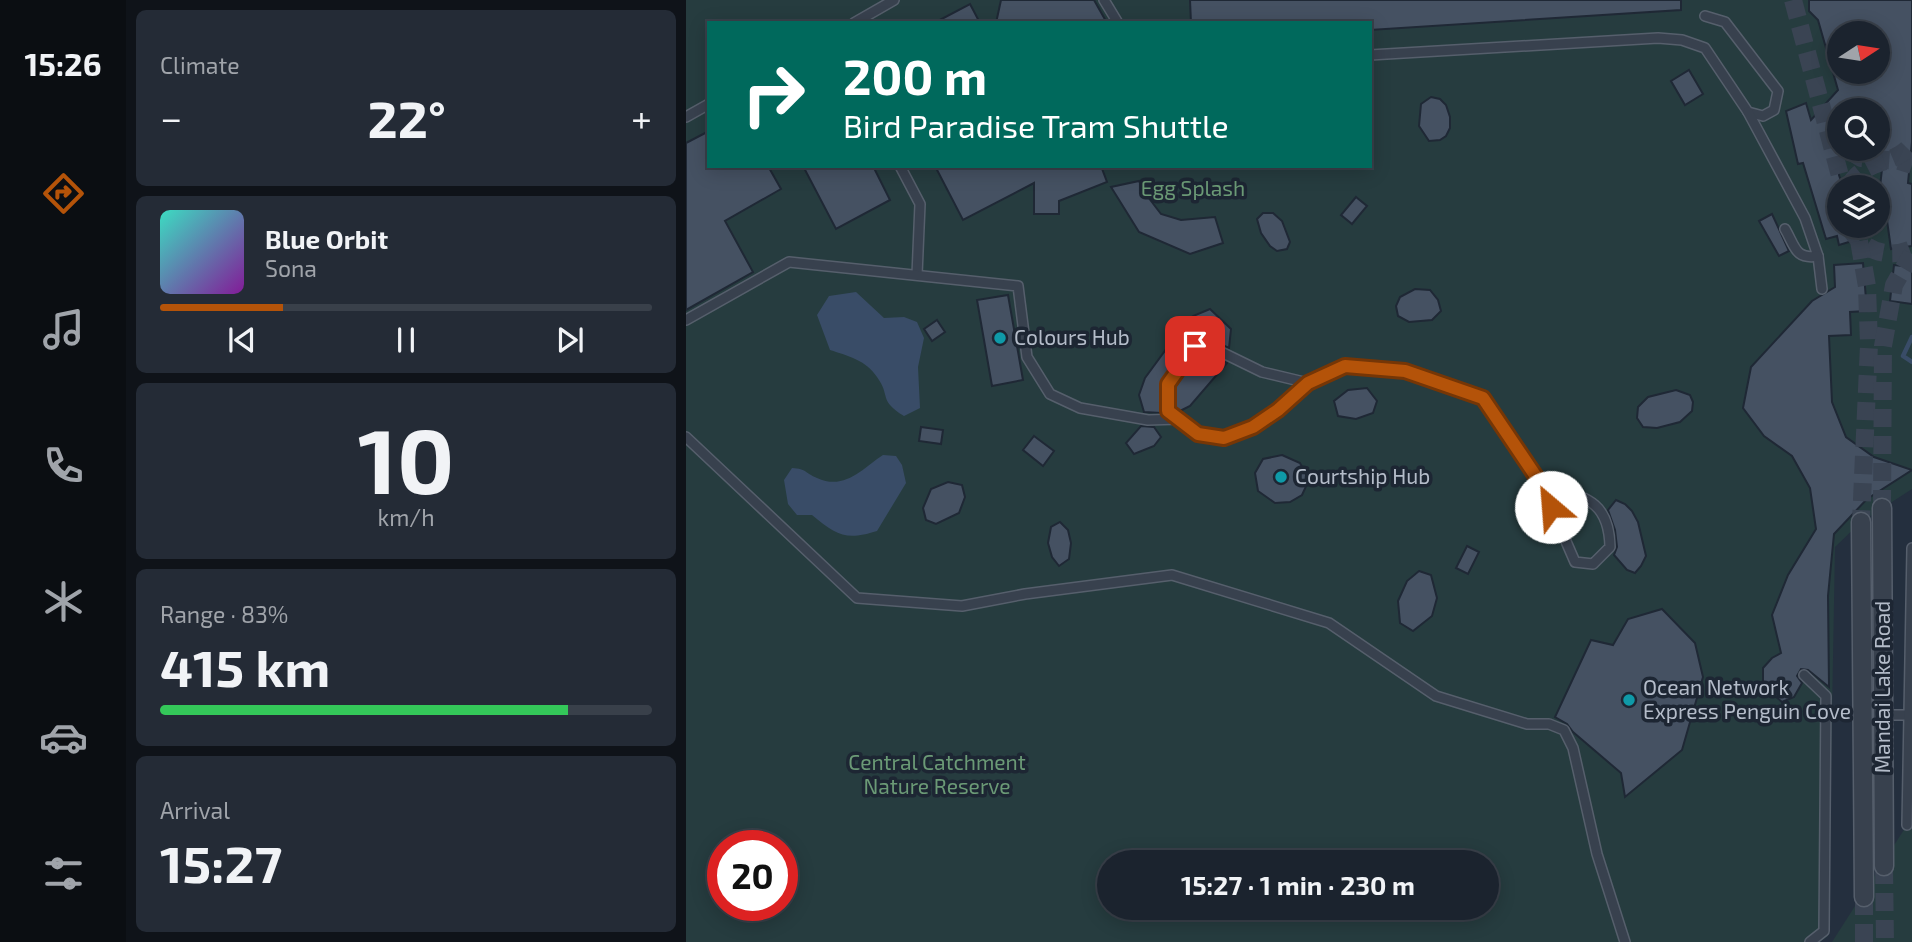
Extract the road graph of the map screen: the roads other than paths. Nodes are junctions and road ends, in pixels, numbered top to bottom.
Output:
1 (894, 0) edge
2 (1104, 0) edge
3 (1705, 16) dead end
4 (857, 21) edge
5 (1117, 21) edge
6 (1372, 55) edge
7 (707, 105) edge
8 (1748, 112) junction
9 (686, 117) edge
10 (901, 168) edge
11 (1785, 229) dead end
12 (1818, 256) junction
13 (917, 275) junction
14 (1822, 289) dead end
15 (686, 320) edge
16 (1308, 383) junction
17 (1179, 419) junction
18 (686, 437) edge
19 (1541, 484) junction
20 (1882, 508) tunnel mouth
21 (1861, 522) tunnel mouth
22 (1912, 548) edge
23 (1804, 675) dead end
24 (1883, 715) junction
25 (1909, 715) junction
26 (1907, 825) dead end
27 (1884, 866) tunnel mouth
28 (1864, 897) tunnel mouth
29 (1625, 942) edge
30 (1810, 942) edge

1 - 4 lane
2 - 5 lane
3 - 8 lane
6 - 8 lane
7 - 9 lane
8 - 12 lane
10 - 13 lane
11 - 12 lane
12 - 14 lane
13 - 15 lane
13 - 17 lane
16 - 17 lane
16 - 17 lane
16 - 19 lane
18 - 29 lane
19 - 19 lane
20 - 24 street, Mandai Lake Road
21 - 28 street, Mandai Lake Road
22 - 25 lane
23 - 30 lane
24 - 25 lane
24 - 27 street, Mandai Lake Road
25 - 26 lane

